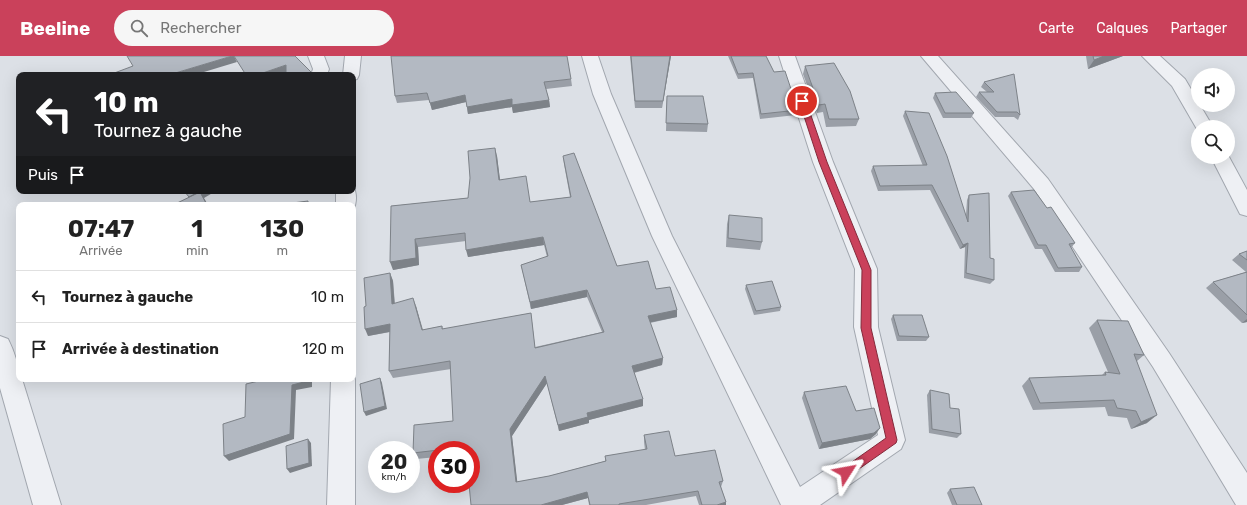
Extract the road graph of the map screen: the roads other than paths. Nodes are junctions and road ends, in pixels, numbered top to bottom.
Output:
1 (316, 56) edge
2 (353, 56) edge
3 (590, 56) edge
4 (787, 56) edge
5 (929, 56) edge
6 (1150, 56) edge
7 (320, 72) edge
8 (351, 72) edge
9 (1200, 120) edge
10 (1224, 164) edge
11 (1247, 209) edge
12 (0, 346) edge
13 (343, 382) edge
14 (1247, 497) edge
15 (48, 505) edge
16 (341, 505) edge
17 (796, 505) edge

1 - 7 street
2 - 8 street
3 - 17 street
4 - 17 street
5 - 14 street
6 - 9 street
10 - 11 street
12 - 15 street
13 - 16 street

